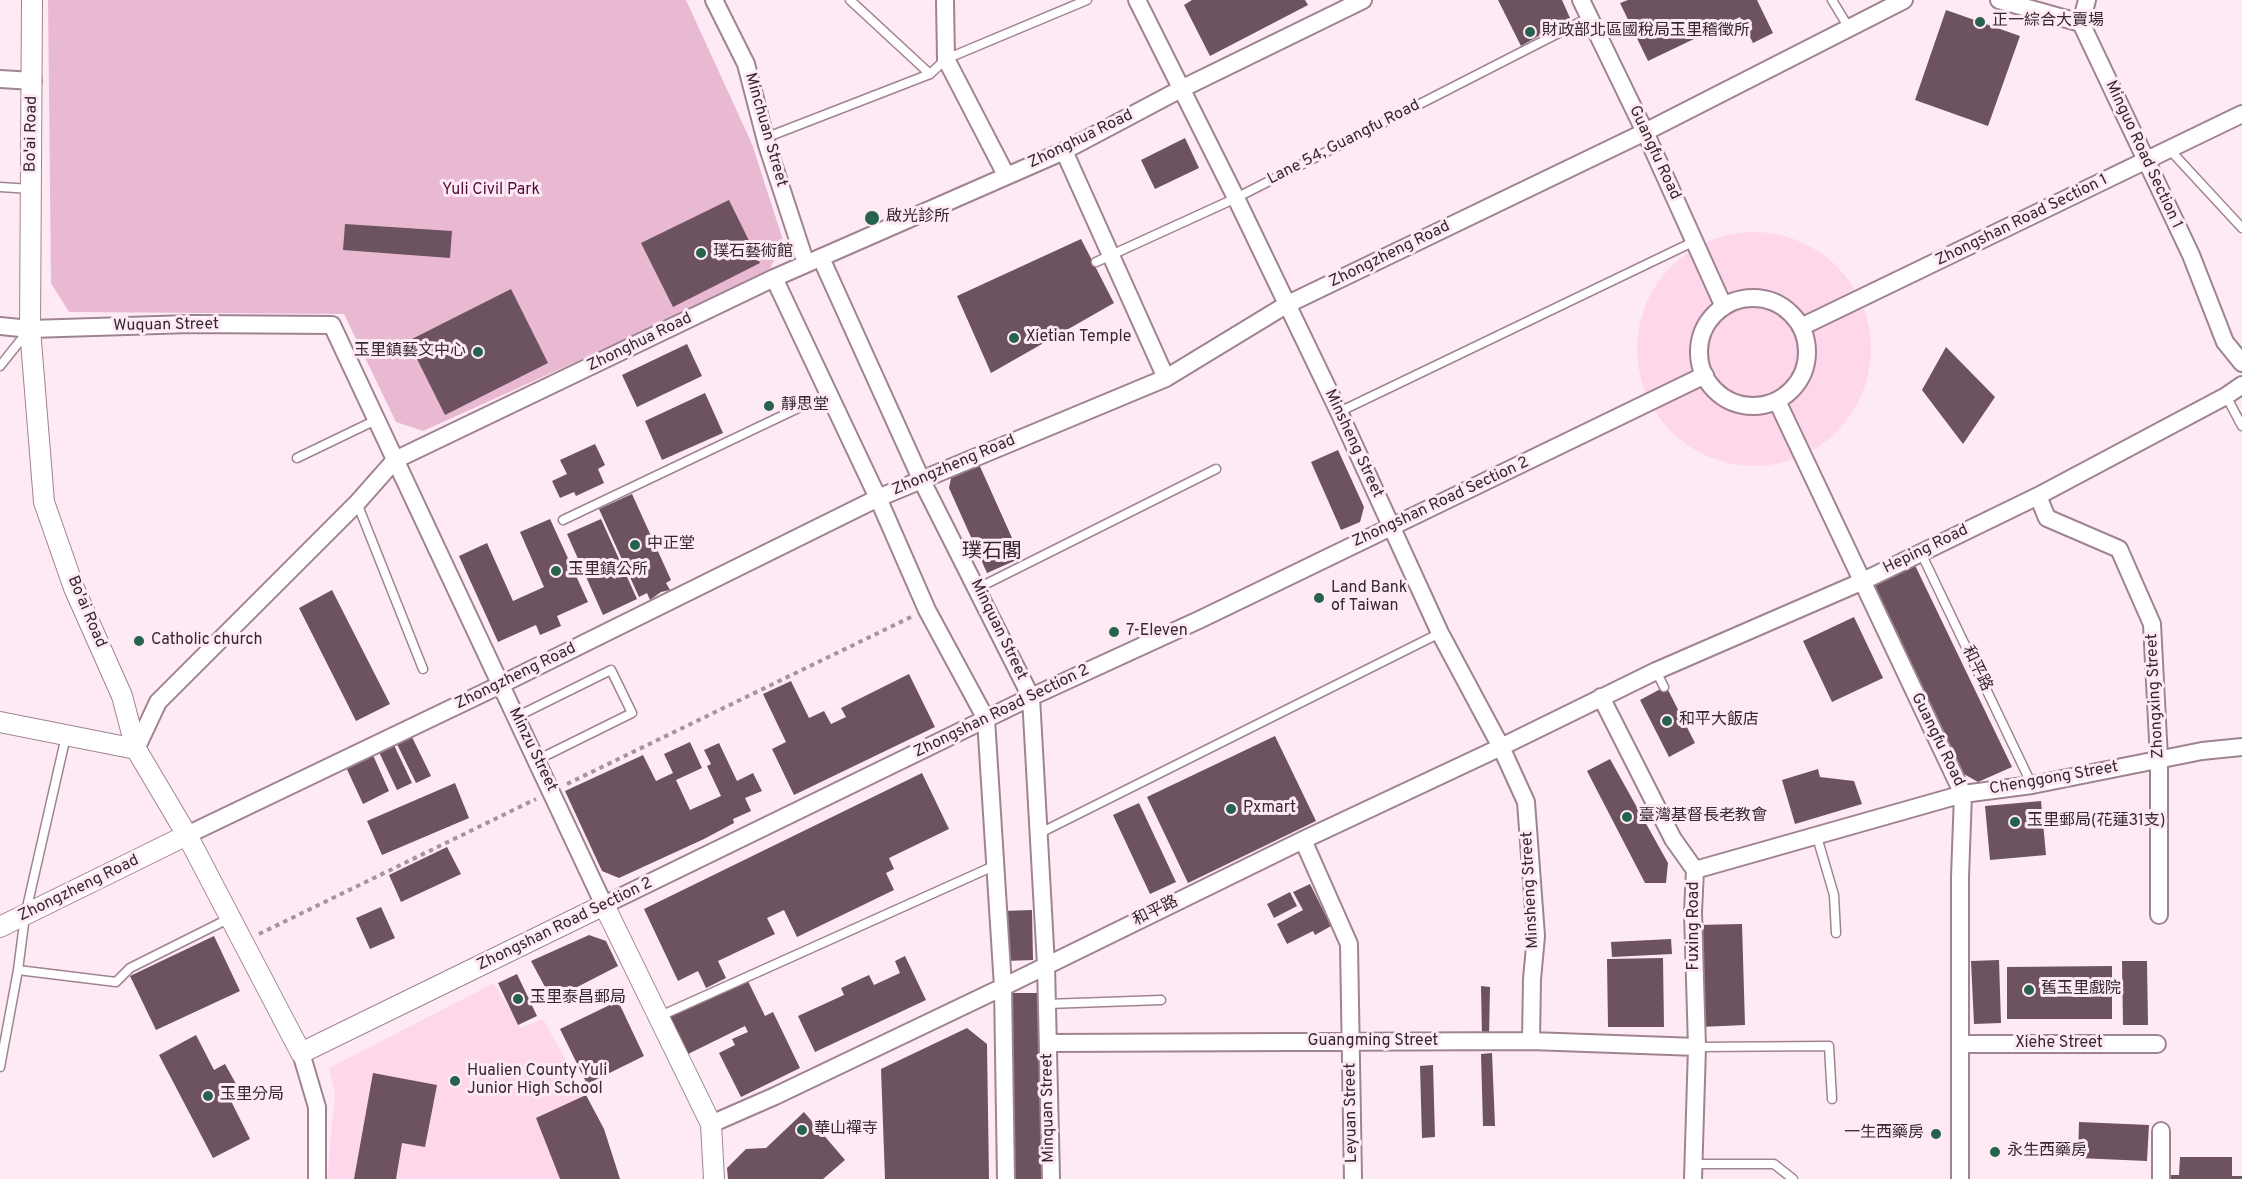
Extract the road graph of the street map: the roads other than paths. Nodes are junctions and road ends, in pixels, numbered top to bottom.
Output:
1 (32, 0) edge
2 (714, 0) edge
3 (850, 0) edge
4 (945, 0) edge
5 (1087, 0) edge
6 (1137, 0) edge
7 (1363, 0) edge
8 (1581, 0) edge
9 (1832, 0) edge
10 (1904, 0) edge
11 (1999, 0) edge
12 (2087, 0) edge
13 (1590, 17) junction
14 (2081, 23) junction
15 (1849, 28) junction
16 (946, 59) junction
17 (930, 74) junction
18 (0, 79) edge
19 (33, 81) junction
20 (1181, 89) junction
21 (2242, 114) edge
22 (1645, 132) junction
23 (765, 138) junction
24 (2169, 149) junction
25 (1064, 151) junction
26 (2146, 161) junction
27 (1006, 175) junction
28 (0, 187) edge
29 (32, 189) junction
30 (1236, 198) junction
31 (2242, 228) edge
32 (1695, 241) junction
33 (1103, 259) junction
34 (813, 261) junction
35 (774, 278) junction
36 (1286, 305) junction
37 (1724, 307) junction
38 (332, 325) joint
39 (0, 326) edge
40 (1801, 327) junction
41 (30, 329) junction
42 (2242, 363) edge
43 (0, 366) edge
44 (1705, 375) junction
45 (1166, 378) junction
46 (2242, 385) edge
47 (830, 393) junction
48 (2226, 396) junction
49 (1778, 403) junction
50 (1339, 412) junction
51 (376, 420) junction
52 (2242, 426) edge
53 (297, 458) dead end
54 (395, 460) junction
55 (1216, 469) dead end
56 (921, 479) junction
57 (2038, 496) junction
58 (878, 498) junction
59 (357, 503) junction
60 (562, 520) dead end
61 (1390, 527) junction
62 (1921, 553) junction
63 (1861, 582) junction
64 (978, 588) junction
65 (1440, 633) junction
66 (423, 669) dead end
67 (1656, 671) junction
68 (500, 685) junction
69 (1664, 687) dead end
70 (1031, 697) junction
71 (1601, 697) junction
72 (516, 717) junction
73 (986, 719) junction
74 (0, 722) edge
75 (66, 736) junction
76 (1501, 747) junction
77 (2242, 747) edge
78 (136, 749) junction
79 (2159, 759) junction
80 (537, 760) junction
81 (2032, 785) junction
82 (1963, 794) junction
83 (1038, 834) junction
84 (187, 835) junction
85 (1817, 837) junction
86 (1303, 840) junction
87 (996, 865) junction
88 (1695, 870) junction
89 (604, 905) junction
90 (2159, 915) dead end
91 (25, 916) junction
92 (230, 918) junction
93 (0, 927) edge
94 (1836, 933) dead end
95 (1047, 965) junction
96 (18, 970) junction
97 (1003, 987) junction
98 (1161, 1000) dead end
99 (1047, 1004) junction
100 (657, 1017) junction
101 (1531, 1041) junction
102 (1351, 1042) junction
103 (1048, 1043) junction
104 (1961, 1044) junction
105 (2157, 1044) dead end
106 (1697, 1047) junction
107 (301, 1053) junction
108 (0, 1067) edge
109 (1832, 1099) dead end
110 (711, 1125) junction
111 (2161, 1131) dead end
112 (1694, 1172) edge
113 (317, 1179) edge
114 (714, 1179) edge
115 (1006, 1179) edge
116 (1051, 1179) edge
117 (1353, 1179) edge
118 (1793, 1179) edge
119 (1960, 1179) edge
120 (2161, 1179) edge

1 - 19 street, Bo'ai Road
2 - 23 street, Minchuan Street
3 - 17 lane
4 - 16 street
5 - 16 lane
6 - 20 street, Minsheng Street
7 - 20 street, Zhonghua Road
8 - 13 street, Guangfu Road
9 - 15 lane
10 - 15 street, Zhongzheng Road
11 - 14 street
12 - 14 street
13 - 22 street, Guangfu Road
13 - 30 lane, Lane 54, Guangfu Road
14 - 26 street, Minguo Road Section 1
15 - 22 street, Zhongzheng Road
16 - 17 lane
16 - 27 street
17 - 23 lane
18 - 19 street
19 - 29 street, Bo'ai Road
20 - 25 street, Zhonghua Road
20 - 30 street, Minsheng Street
21 - 24 street, Zhongshan Road Section 1
22 - 32 street, Guangfu Road
22 - 36 street, Zhongzheng Road
23 - 34 street, Minchuan Street
24 - 26 street, Zhongshan Road Section 1
24 - 31 lane
25 - 27 street, Zhonghua Road
25 - 33 street
26 - 40 street, Zhongshan Road Section 1
26 - 42 street, Minguo Road Section 1
27 - 34 street, Zhonghua Road
28 - 29 lane
29 - 41 street, Bo'ai Road
30 - 33 lane, Lane 54, Guangfu Road
30 - 36 street, Minsheng Street
32 - 37 street, Guangfu Road
32 - 50 lane
33 - 45 street
34 - 35 street, Zhonghua Road
34 - 56 street, Minquan Street
35 - 47 street
35 - 54 street, Zhonghua Road
36 - 45 street, Zhongzheng Road
36 - 50 street, Minsheng Street
37 - 40 street
37 - 44 street
38 - 41 street, Wuquan Street
38 - 51 street, Minzu Street
39 - 41 street, Wuquan Street
40 - 49 street
41 - 43 lane
41 - 78 street, Bo'ai Road
44 - 49 street
44 - 61 street, Zhongshan Road Section 2
45 - 56 street, Zhongzheng Road
46 - 48 street, Heping Road
47 - 58 street
47 - 60 lane
48 - 52 lane
48 - 57 street, Heping Road
49 - 63 street, Guangfu Road
50 - 61 street, Minsheng Street
51 - 53 lane
51 - 54 street, Minzu Street
54 - 59 street, Zhonghua Road
54 - 68 street, Minzu Street
55 - 64 lane
56 - 58 street, Zhongzheng Road
56 - 64 street, Minquan Street
57 - 62 street, Heping Road
57 - 79 street, Zhongxing Street
58 - 68 street, Zhongzheng Road
58 - 73 street
59 - 66 lane
59 - 78 street, Zhonghua Road
61 - 65 street, Minsheng Street
61 - 70 street, Zhongshan Road Section 2
62 - 63 street, Heping Road
62 - 81 lane, 和平路
63 - 67 street, Heping Road
63 - 82 street, Guangfu Road
64 - 70 street, Minquan Street
65 - 76 street, Minsheng Street
65 - 83 lane
67 - 69 lane
67 - 71 street, Heping Road
68 - 72 street, Minzu Street
68 - 84 street, Zhongzheng Road
70 - 73 street, Zhongshan Road Section 2
70 - 83 street, Minquan Street
71 - 76 street, 和平路
71 - 88 street, Fuxing Road
72 - 80 street, Minzu Street
72 - 80 lane
73 - 87 street
73 - 89 street, Zhongshan Road Section 2
74 - 75 street
75 - 78 street
75 - 91 lane
76 - 86 street, 和平路
76 - 101 street, Minsheng Street
77 - 79 street, Chenggong Street
78 - 84 street, Bo'ai Road
79 - 81 street, Chenggong Street
79 - 90 street, Zhongxing Street
80 - 89 street, Minzu Street
81 - 82 street, Chenggong Street
82 - 85 street, Chenggong Street
82 - 104 street, Guangfu Road
83 - 95 street, Minquan Street
84 - 91 street, Zhongzheng Road
84 - 92 street, Bo'ai Road
85 - 88 street, Chenggong Street
85 - 94 lane
86 - 95 street, 和平路
86 - 102 street, Leyuan Street
87 - 97 street
87 - 100 lane
88 - 106 street, Fuxing Road
89 - 100 street, Minzu Street
89 - 107 street, Zhongshan Road Section 2
91 - 93 street, Zhongzheng Road
91 - 96 lane
92 - 96 lane
92 - 107 street, Bo'ai Road
95 - 97 street, 和平路
95 - 99 street, Minquan Street
96 - 108 lane
97 - 110 street, 和平路
97 - 115 street
98 - 99 lane
99 - 103 street, Minquan Street
100 - 110 street, Minzu Street
101 - 102 street, Guangming Street
101 - 106 street, Guangming Street
102 - 103 street, Guangming Street
102 - 117 street, Leyuan Street
103 - 116 street, Minquan Street
104 - 105 street, Xiehe Street
104 - 119 street, Guangfu Road
106 - 109 lane
106 - 112 street, Fuxing Road
107 - 113 street, Bo'ai Road
110 - 114 street, Minzu Street
111 - 120 street
112 - 118 lane

